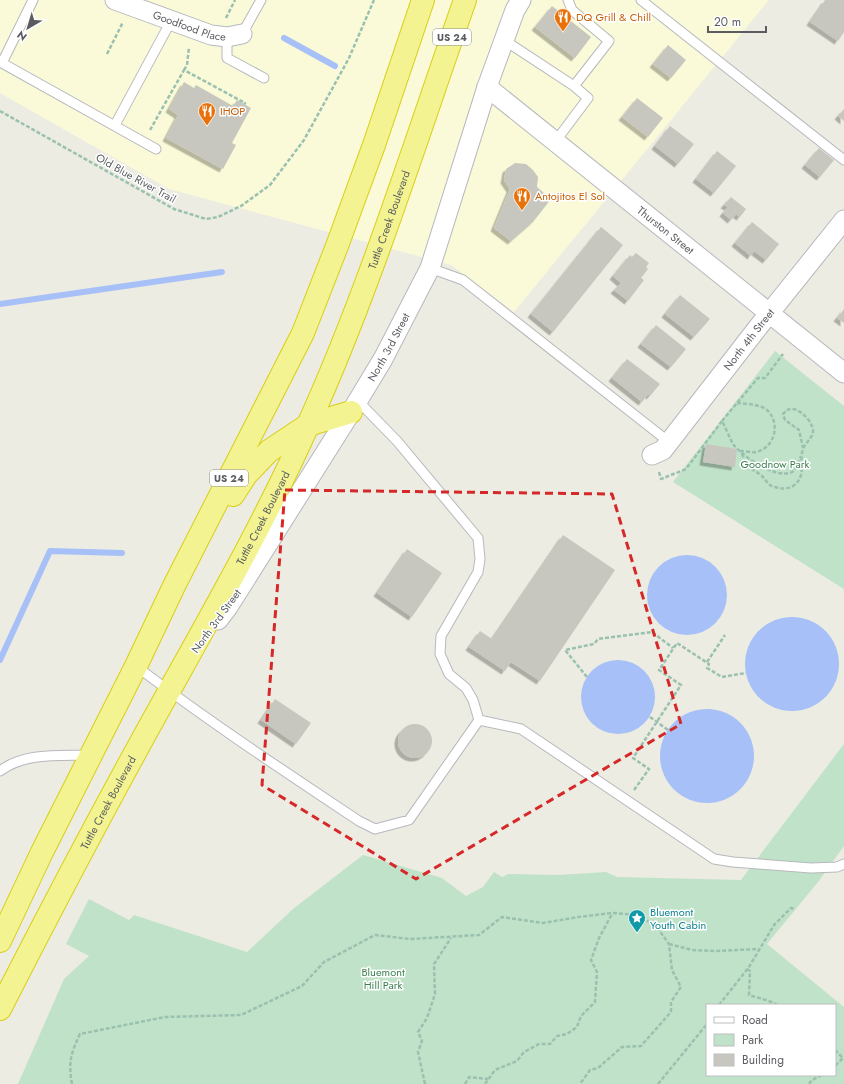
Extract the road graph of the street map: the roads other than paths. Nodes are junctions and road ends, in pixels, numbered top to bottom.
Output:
1 (33, 0) edge
2 (423, 0) edge
3 (465, 0) edge
4 (521, 0) edge
5 (568, 0) edge
6 (641, 0) edge
7 (260, 2) edge
8 (123, 3) edge
9 (171, 21) junction
10 (235, 36) junction
11 (504, 40) junction
12 (264, 78) dead end
13 (574, 86) junction
14 (487, 87) junction
15 (115, 125) junction
16 (555, 142) junction
17 (156, 149) dead end
18 (844, 160) edge
19 (844, 220) edge
20 (430, 268) junction
21 (769, 313) junction
22 (844, 373) edge
23 (355, 407) junction
24 (308, 425) junction
25 (669, 442) junction
26 (652, 455) road end
27 (196, 544) junction
28 (187, 661) junction
29 (136, 666) junction
30 (169, 692) junction
31 (479, 720) junction
32 (91, 755) junction
33 (0, 771) edge
34 (844, 864) edge
35 (0, 941) edge
36 (0, 1009) edge

1 - 15 lane
2 - 27 highway, US 24
3 - 24 highway, Tuttle Creek Boulevard / US 24
4 - 11 street, North 3rd Street
5 - 13 lane
6 - 18 lane
7 - 10 lane
8 - 9 street, Goodfood Place
9 - 10 street, Goodfood Place
9 - 15 lane
10 - 12 lane
11 - 13 lane
11 - 14 street, North 3rd Street
13 - 16 lane
14 - 16 street, Thurston Street
14 - 20 street, North 3rd Street
15 - 17 lane
16 - 21 street, Thurston Street
19 - 21 street, North 4th Street
20 - 23 street, North 3rd Street
20 - 25 lane
21 - 22 street, Thurston Street
21 - 25 street, North 4th Street
23 - 24 highway
23 - 28 street, North 3rd Street
23 - 31 lane
24 - 27 highway
24 - 28 highway, Tuttle Creek Boulevard / US 24
25 - 26 street, North 4th Street
27 - 29 highway, US 24
28 - 30 highway, Tuttle Creek Boulevard / US 24
29 - 30 lane
29 - 32 highway, US 24
30 - 31 lane
30 - 36 highway, Tuttle Creek Boulevard / US 24
31 - 34 lane
32 - 33 lane
32 - 35 highway, US 24

